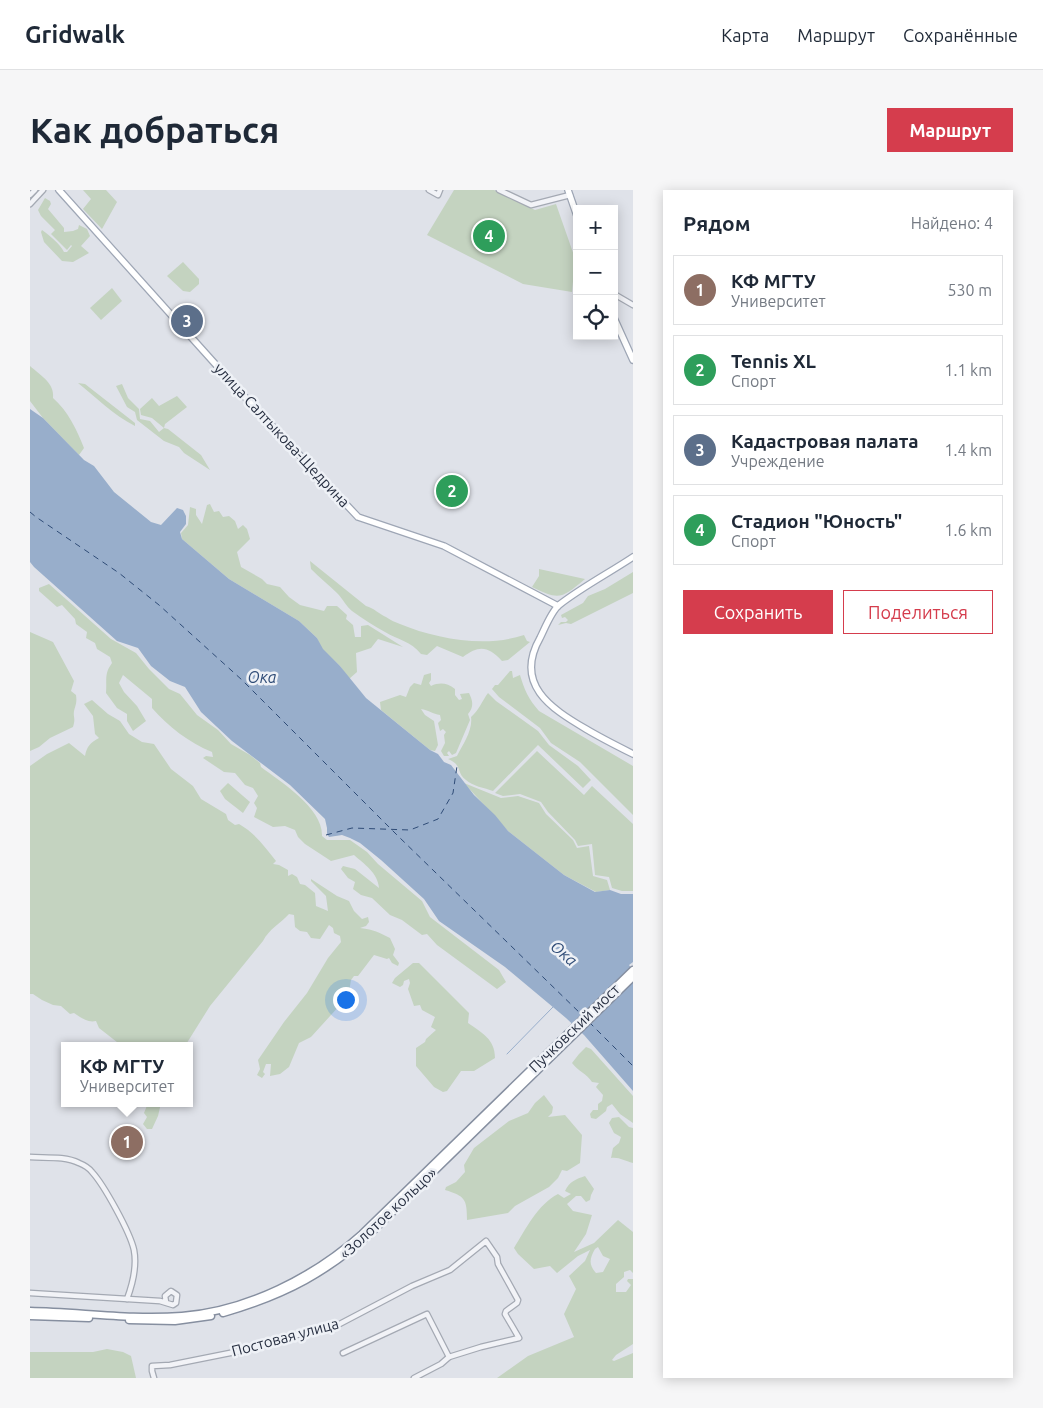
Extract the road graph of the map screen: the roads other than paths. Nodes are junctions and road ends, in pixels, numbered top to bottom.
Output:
1 (35, 190) edge
2 (43, 190) edge
3 (59, 190) edge
4 (429, 190) edge
5 (499, 190) edge
6 (439, 192) edge
7 (569, 192) edge
8 (30, 195) edge
9 (30, 204) edge
10 (573, 205) edge
11 (616, 295) edge
12 (633, 305) edge
13 (618, 327) edge
14 (632, 357) edge
15 (633, 557) edge
16 (558, 606) junction
17 (633, 754) edge
18 (633, 970) edge
19 (633, 976) edge
20 (516, 1087) junction
21 (30, 1157) edge
22 (30, 1293) edge
23 (165, 1296) junction
24 (127, 1298) junction
25 (160, 1301) junction
26 (166, 1302) junction
27 (30, 1311) edge
28 (30, 1316) edge
29 (343, 1353) dead end
30 (449, 1357) junction
31 (154, 1378) edge
32 (414, 1378) edge

1 - 8 street
2 - 9 street
3 - 16 main road, улица Салтыкова-Щедрина
4 - 6 street
5 - 7 street
7 - 10 main road
11 - 12 street
13 - 14 main road
15 - 16 main road
16 - 17 main road
18 - 20 highway, Пучковский мост
19 - 20 highway, Пучковский мост
20 - 27 highway, «Золотое кольцо»
20 - 28 highway, «Золотое кольцо»
21 - 24 street
22 - 24 street
23 - 25 street
23 - 26 street
23 - 26 street
24 - 25 street
25 - 26 street
29 - 30 street
30 - 31 street, Постовая улица
30 - 32 street

